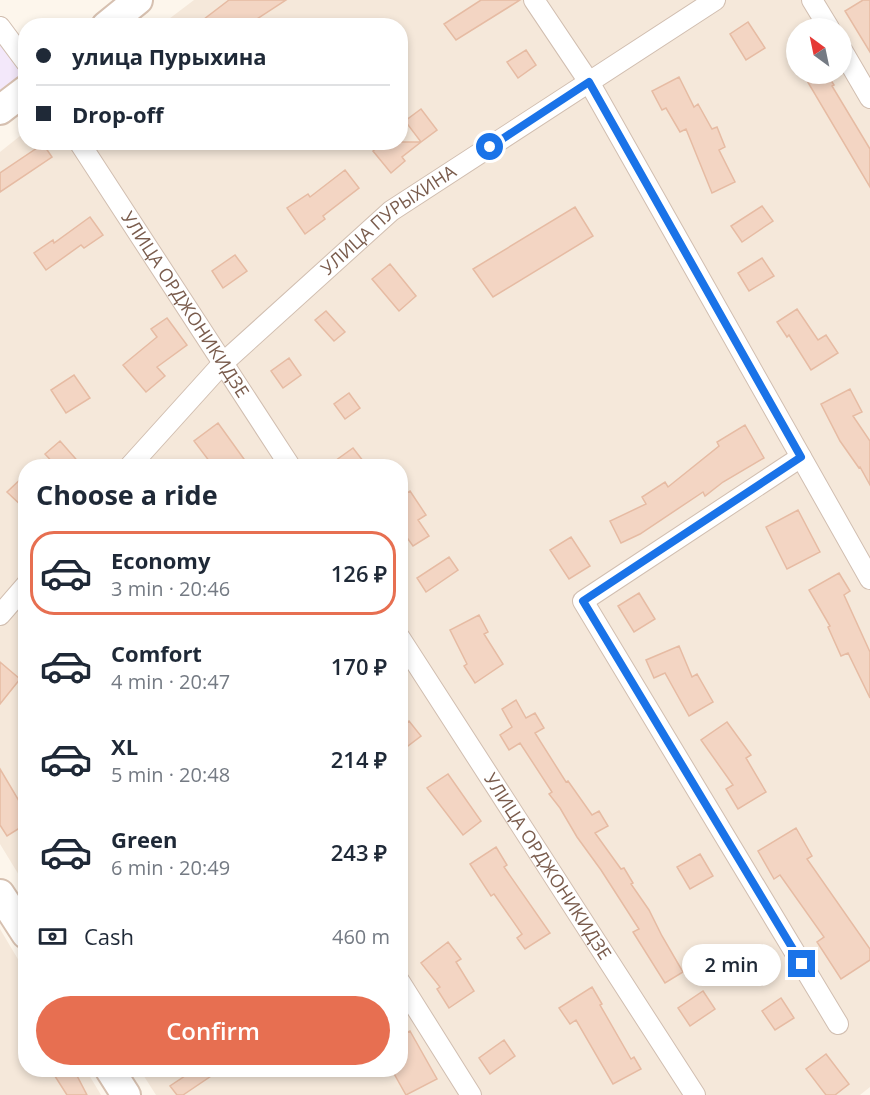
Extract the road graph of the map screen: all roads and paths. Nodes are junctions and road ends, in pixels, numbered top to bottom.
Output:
1 (138, 0) edge
2 (534, 0) edge
3 (715, 0) edge
4 (812, 0) edge
5 (116, 18) edge
6 (823, 18) edge
7 (0, 27) edge
8 (18, 51) edge
9 (852, 67) edge
10 (589, 82) junction
11 (18, 96) edge
12 (870, 98) edge
13 (0, 110) edge
14 (84, 150) edge
15 (223, 363) junction
16 (801, 457) junction
17 (136, 459) edge
18 (285, 459) edge
19 (870, 579) edge
20 (18, 594) edge
21 (0, 615) edge
22 (408, 650) edge
23 (0, 894) edge
24 (18, 922) edge
25 (408, 995) edge
26 (838, 1024) dead end
27 (114, 1077) edge
28 (126, 1095) edge
29 (471, 1095) edge
30 (695, 1095) edge

1 - 5 street
2 - 10 street
3 - 10 street, УЛИЦА ПУРЫХИНА
4 - 6 street
7 - 8 street
9 - 12 street
10 - 15 street, УЛИЦА ПУРЫХИНА
10 - 16 street
11 - 13 street
14 - 15 street, УЛИЦА ОРДЖОНИКИДЗЕ
15 - 17 street, УЛИЦА ПУРЫХИНА
15 - 18 street, УЛИЦА ОРДЖОНИКИДЗЕ
16 - 19 street
16 - 26 street
20 - 21 street
22 - 30 street, УЛИЦА ОРДЖОНИКИДЗЕ
23 - 24 street
25 - 29 street
27 - 28 street

